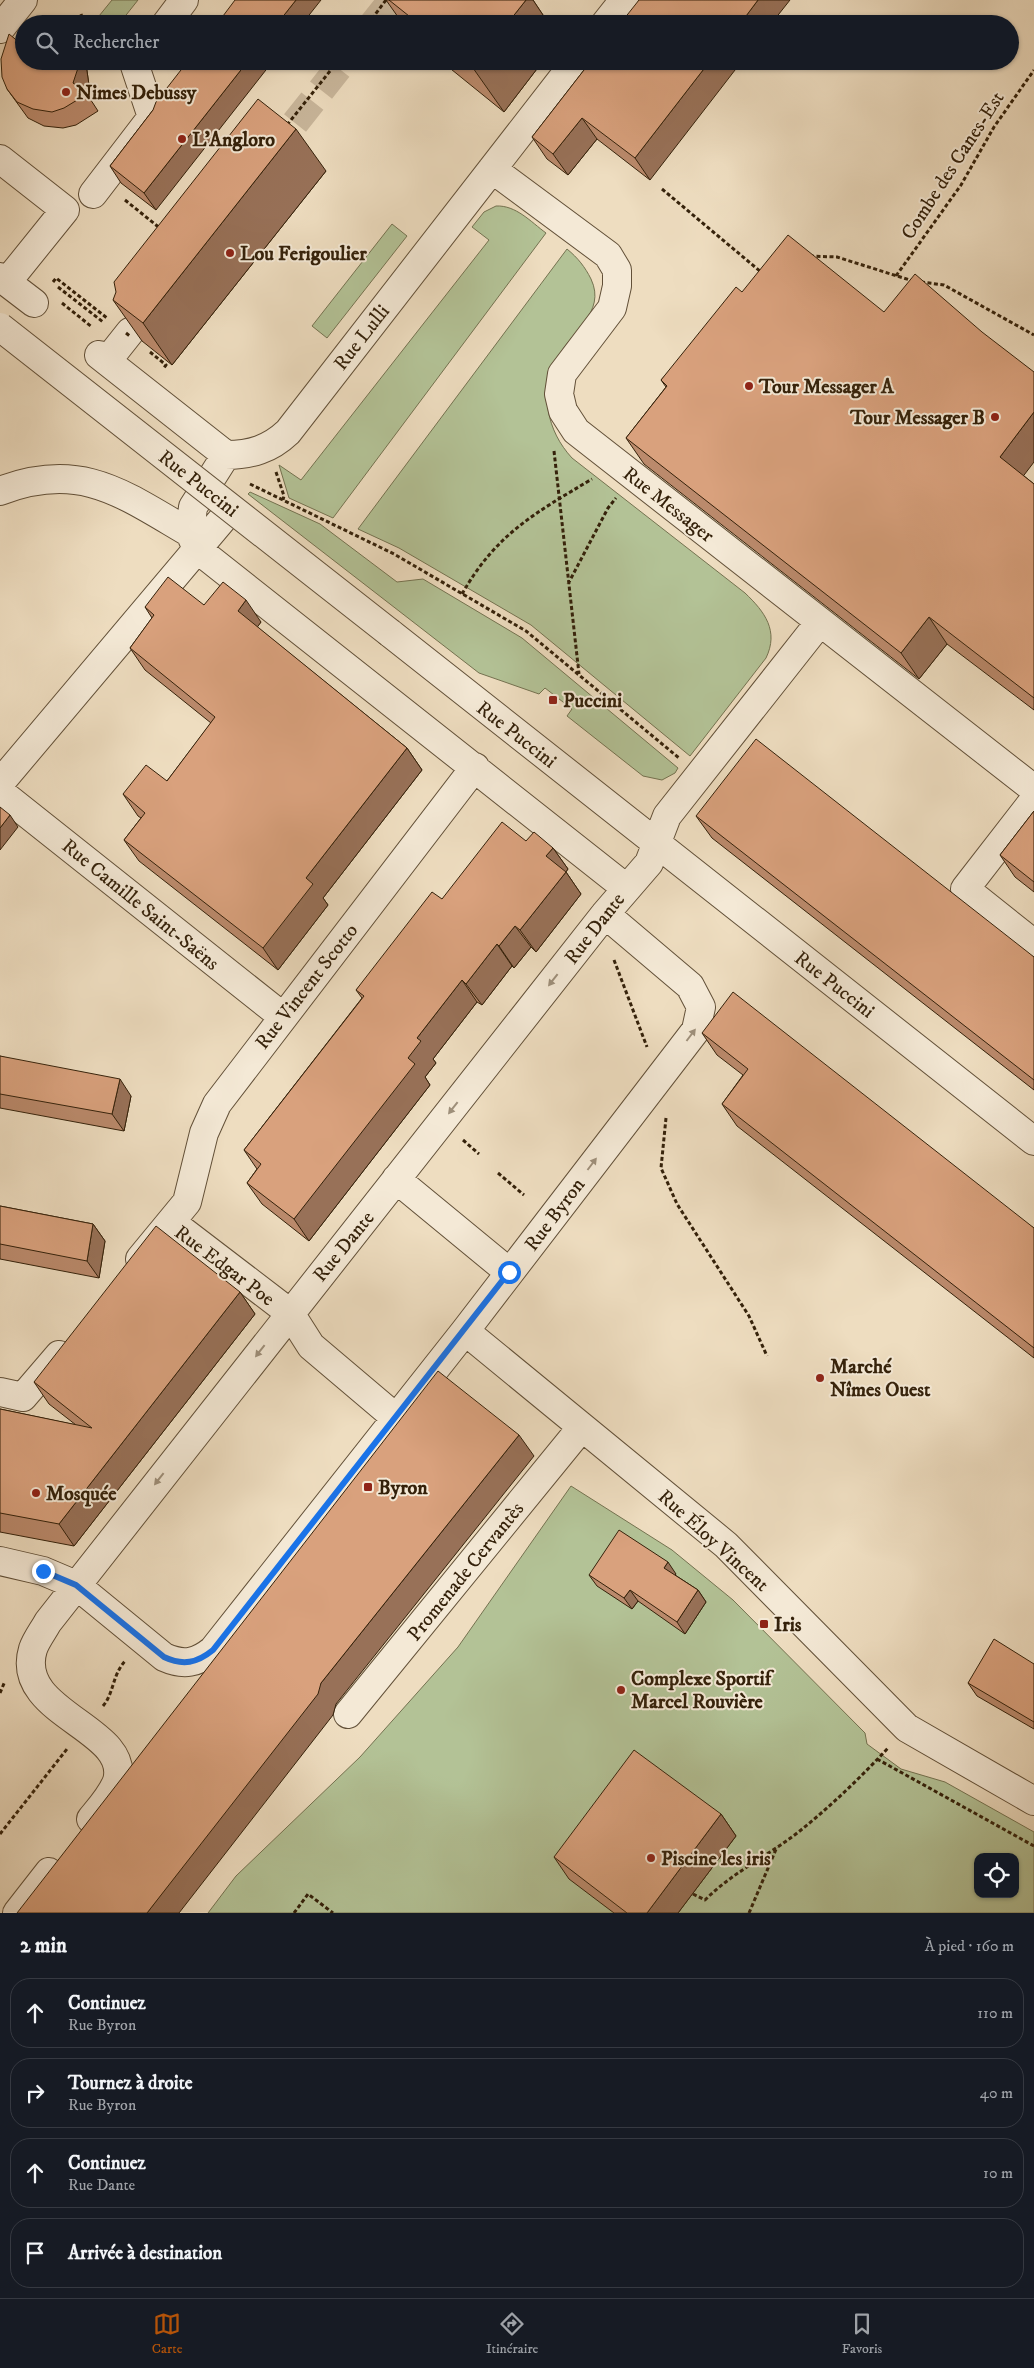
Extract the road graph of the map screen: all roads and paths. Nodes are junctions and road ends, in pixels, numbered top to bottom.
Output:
1 (23, 0) edge
2 (184, 0) edge
3 (386, 0) edge
4 (624, 0) edge
5 (173, 15) edge
6 (375, 15) edge
7 (612, 15) edge
8 (0, 29) edge
9 (136, 70) edge
10 (331, 70) edge
11 (569, 70) edge
12 (1034, 70) edge
13 (284, 129) edge
14 (0, 160) edge
15 (492, 169) junction
16 (98, 188) joint
17 (662, 189) dead end
18 (165, 232) edge
19 (804, 256) edge
20 (896, 276) junction
21 (769, 278) edge
22 (4, 280) edge
23 (44, 301) joint
24 (0, 326) edge
25 (93, 328) dead end
26 (121, 330) junction
27 (1034, 334) edge
28 (563, 411) junction
29 (226, 455) junction
30 (610, 458) junction
31 (635, 477) junction
32 (0, 491) edge
33 (559, 499) junction
34 (231, 509) junction
35 (347, 524) dead end
36 (343, 530) junction
37 (193, 541) junction
38 (568, 584) junction
39 (462, 594) junction
40 (820, 622) junction
41 (579, 674) junction
42 (475, 767) junction
43 (700, 775) junction
44 (0, 783) edge
45 (1034, 790) edge
46 (0, 792) edge
47 (1034, 800) edge
48 (657, 844) junction
49 (626, 888) junction
50 (610, 919) junction
51 (1034, 944) edge
52 (282, 1016) junction
53 (660, 1076) junction
54 (460, 1138) dead end
55 (1034, 1141) edge
56 (479, 1154) dead end
57 (498, 1173) dead end
58 (396, 1179) junction
59 (524, 1195) dead end
60 (171, 1222) junction
61 (509, 1272) junction
62 (126, 1276) edge
63 (290, 1313) junction
64 (465, 1331) junction
65 (75, 1336) edge
66 (767, 1356) dead end
67 (0, 1392) edge
68 (396, 1418) junction
69 (582, 1427) junction
70 (0, 1562) edge
71 (76, 1585) junction
72 (348, 1714) dead end
73 (907, 1728) junction
74 (878, 1759) junction
75 (1034, 1801) edge
76 (778, 1846) junction
77 (1034, 1846) edge
78 (693, 1894) dead end
79 (17, 1913) edge
80 (294, 1913) edge
81 (333, 1913) edge
82 (749, 1913) edge

1 - 8 street
2 - 5 street
3 - 6 path
4 - 7 street
9 - 16 street
10 - 13 path
11 - 15 street, Rue Lulli
12 - 20 path, Combe des Canes-Est
14 - 22 street
15 - 28 street, Rue Messager
15 - 29 street, Rue Lulli
16 - 18 path
17 - 21 path
19 - 20 path
20 - 27 path
22 - 23 street
23 - 25 path
24 - 34 street, Rue Puccini, bridge
26 - 26 path
26 - 29 street
28 - 30 street, Rue Messager
28 - 33 path
29 - 36 path
29 - 37 street
30 - 31 street, Rue Messager
30 - 33 path
31 - 38 path
31 - 40 street, Rue Messager
32 - 37 street
33 - 38 path
33 - 39 path
34 - 37 street
34 - 48 street, Rue Puccini, bridge
35 - 36 path
36 - 39 path
37 - 42 street
37 - 44 street
38 - 41 path
39 - 41 path
40 - 43 street, Rue Dante
40 - 45 street, Rue Messager
41 - 43 path
42 - 49 street
42 - 52 street, Rue Vincent Scotto
43 - 48 street, Rue Dante
46 - 52 street, Rue Camille Saint-Saëns
47 - 51 street
48 - 49 street, Rue Dante
48 - 55 street, Rue Puccini
49 - 50 street, Rue Dante
50 - 53 path
53 -> 50 street, Rue Byron
50 -> 58 street, Rue Dante
52 - 60 street, Rue Vincent Scotto
61 -> 53 street, Rue Byron
53 - 66 path
54 - 56 path
57 - 59 path
58 - 61 street
58 - 63 street, Rue Dante
60 - 62 street, Rue Edgar Poe
60 - 63 street, Rue Edgar Poe
61 - 64 street, Rue Byron
63 - 68 street
63 -> 71 street, Rue Dante
64 - 68 street, Rue Byron
64 - 69 street, Rue Éloy Vincent
65 - 67 street
68 - 71 street, Rue Byron
69 - 72 street, Promenade Cervantès
69 - 73 street, Rue Éloy Vincent
70 - 71 street
71 - 79 street, Rue Dante
73 - 74 path
73 - 75 street, Rue Éloy Vincent
74 - 76 path
74 - 77 path
76 - 78 path
76 - 82 path
80 - 81 path

